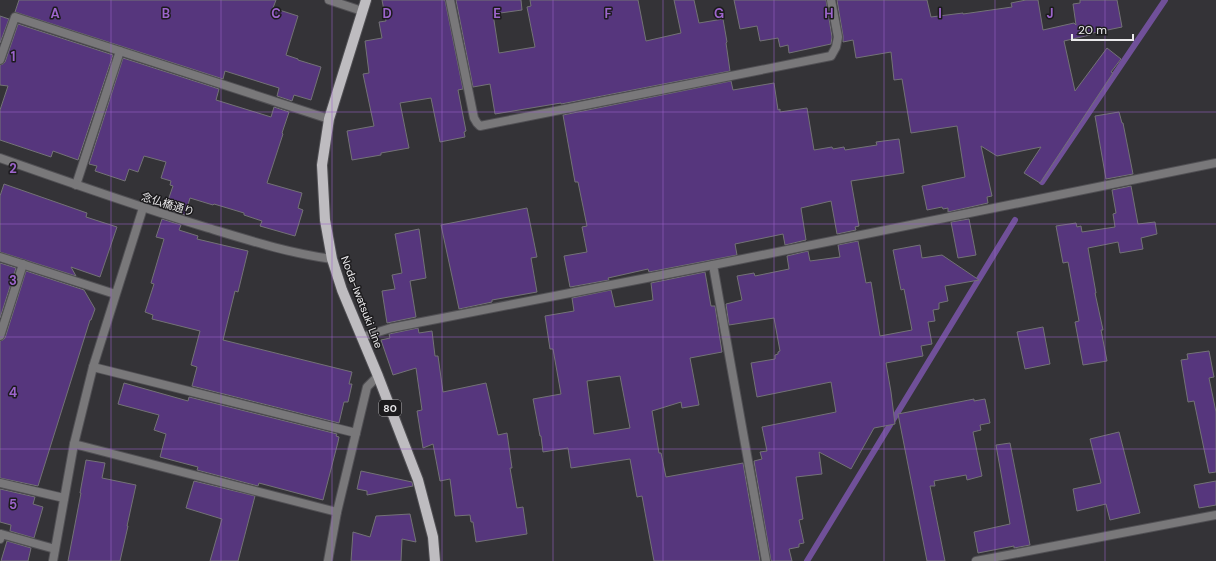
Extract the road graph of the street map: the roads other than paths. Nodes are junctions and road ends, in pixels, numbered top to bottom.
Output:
1 (329, 0) edge
2 (366, 0) edge
3 (450, 0) edge
4 (831, 0) edge
5 (362, 11) junction
6 (120, 51) junction
7 (0, 60) edge
8 (330, 119) junction
9 (0, 158) edge
10 (1216, 163) edge
11 (76, 185) junction
12 (143, 208) junction
13 (0, 257) edge
14 (332, 259) junction
15 (23, 264) junction
16 (713, 265) junction
17 (115, 294) junction
18 (0, 336) edge
19 (362, 337) junction
20 (92, 367) junction
21 (378, 376) junction
22 (356, 433) junction
23 (74, 444) junction
24 (0, 483) edge
25 (64, 498) junction
26 (336, 512) junction
27 (1216, 515) edge
28 (0, 539) edge
29 (55, 549) junction
30 (52, 561) edge
31 (328, 561) edge
32 (435, 561) edge
33 (766, 561) edge
34 (976, 561) edge

1 - 5 street
2 - 5 main road, Noda-Iwatsuki Line / 80
3 - 4 street
5 - 8 main road, Noda-Iwatsuki Line / 80
6 - 7 street
6 - 8 street
6 - 11 street
8 - 14 main road, Noda-Iwatsuki Line / 80
9 - 11 street, 念仏橋通り
10 - 16 street
11 - 12 street, 念仏橋通り
12 - 14 street, 念仏橋通り
12 - 17 street
13 - 15 street
14 - 19 main road, Noda-Iwatsuki Line / 80
15 - 17 street
15 - 18 street
16 - 19 street
16 - 33 street
17 - 20 street
19 - 21 main road, Noda-Iwatsuki Line / 80
20 - 22 street
20 - 23 street
21 - 22 street
21 - 32 main road, Noda-Iwatsuki Line / 80
22 - 26 street
23 - 25 street
23 - 26 street
24 - 25 street
25 - 29 street
26 - 31 street
27 - 34 street
28 - 29 street
29 - 30 street

